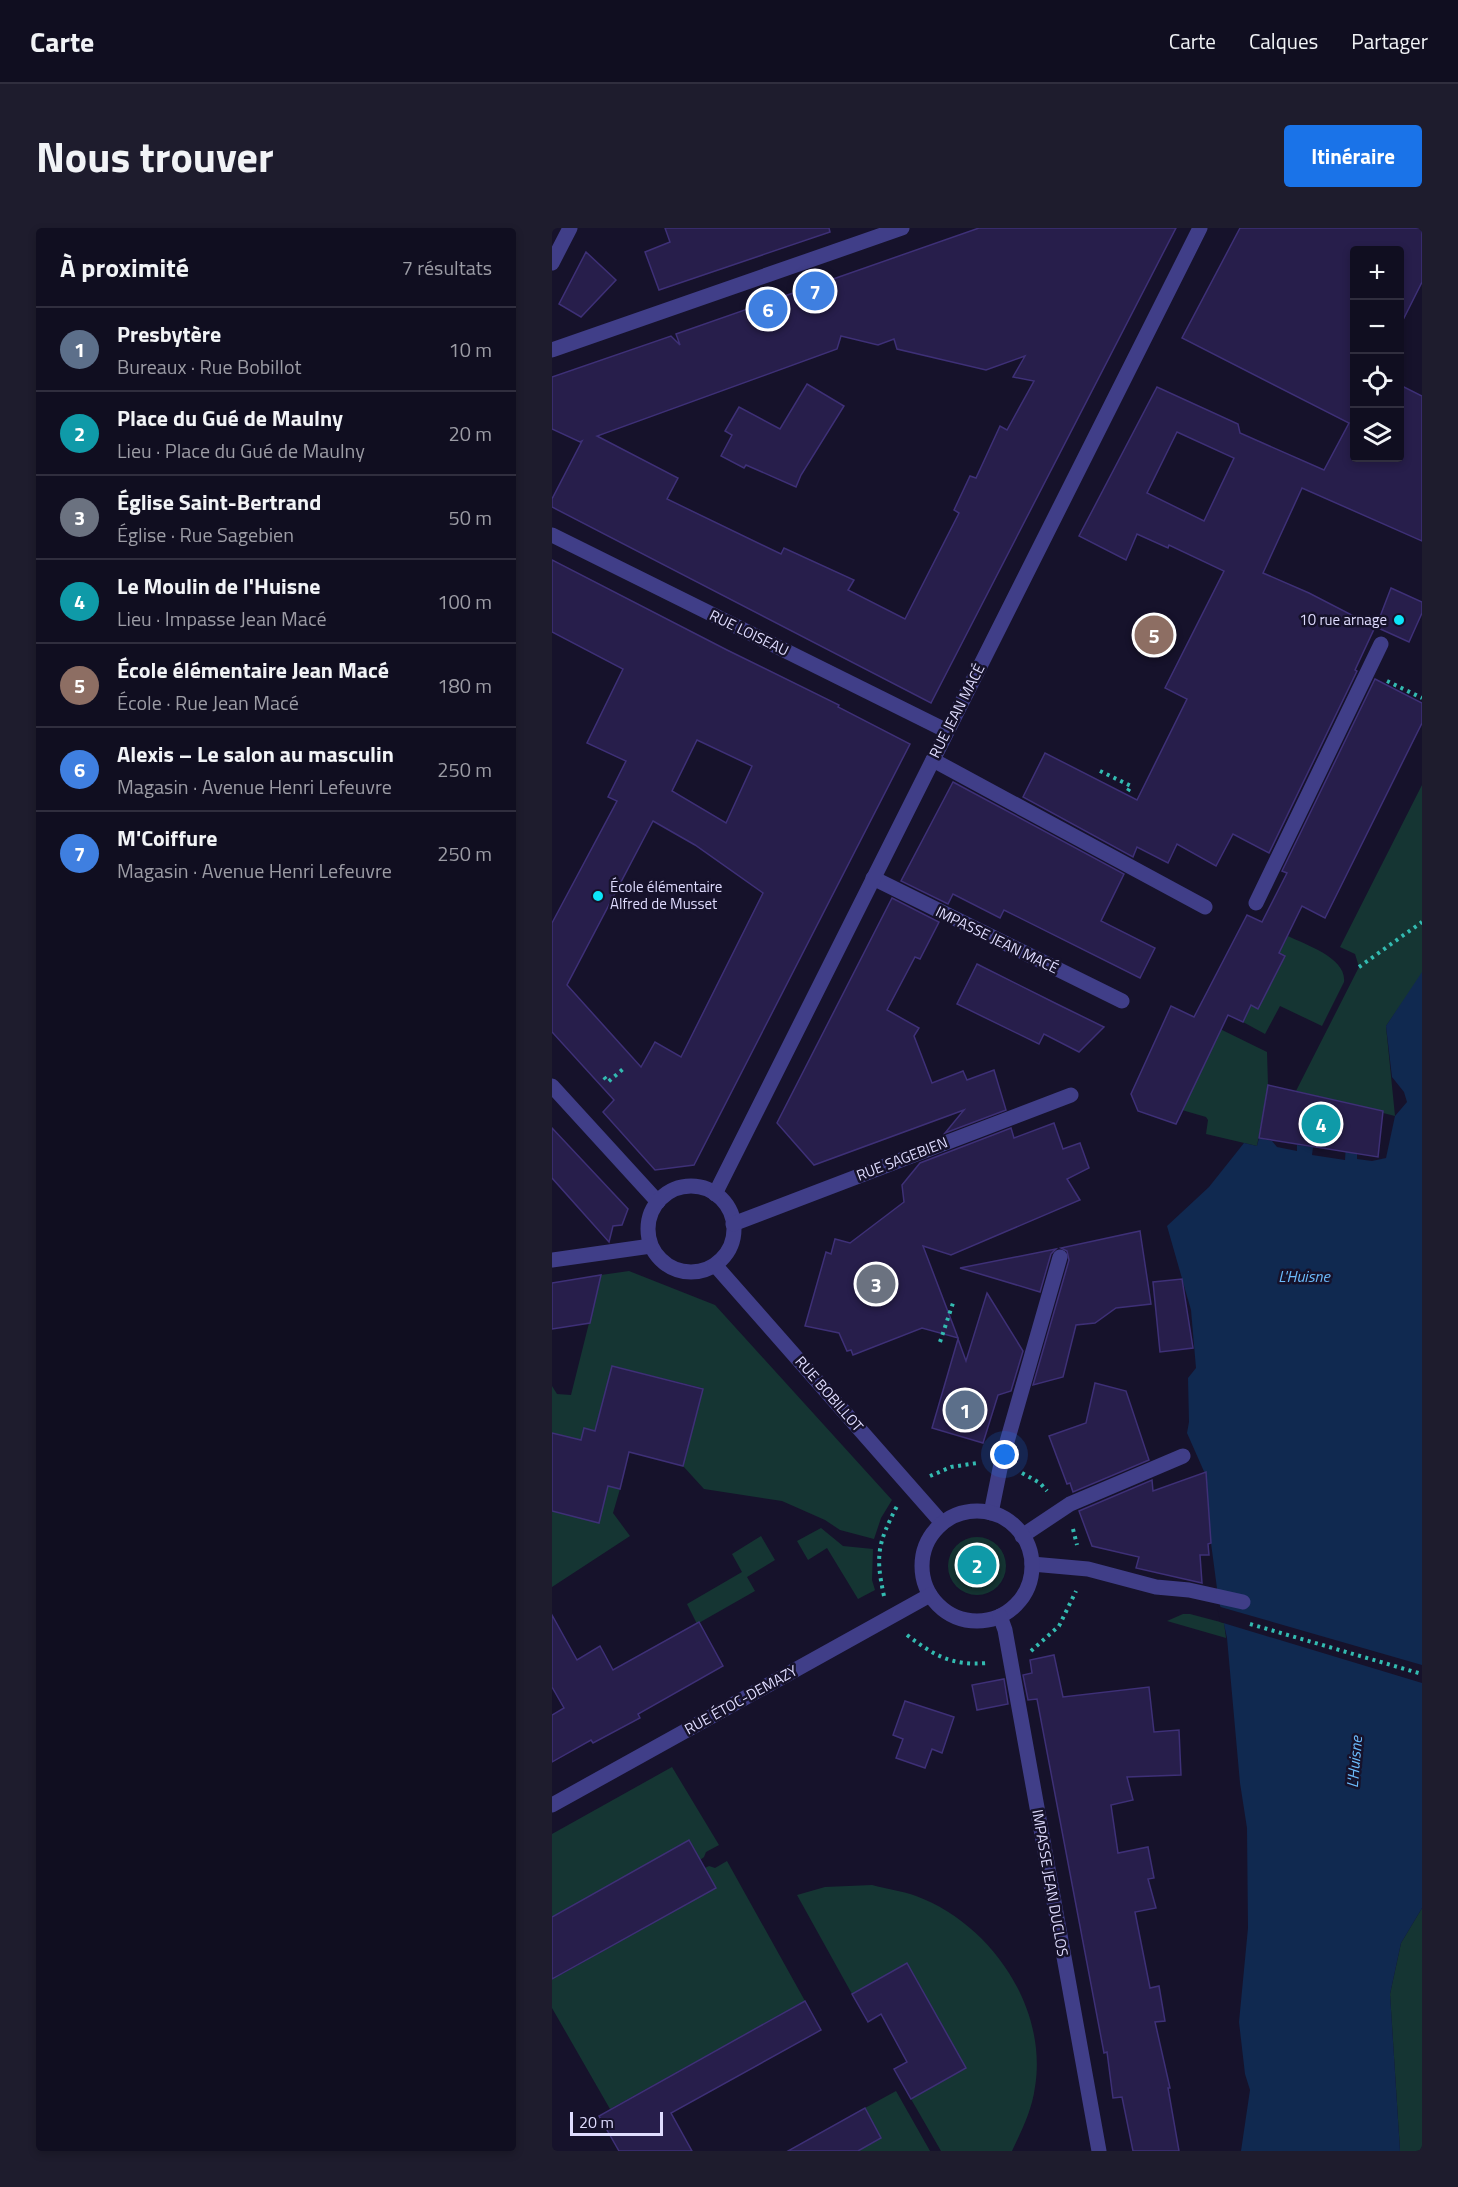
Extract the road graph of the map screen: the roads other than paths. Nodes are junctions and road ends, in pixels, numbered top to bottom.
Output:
1 (570, 228) edge
2 (902, 228) edge
3 (1200, 228) edge
4 (552, 263) edge
5 (552, 350) edge
6 (552, 535) edge
7 (1380, 645) dead end
8 (947, 731) junction
9 (933, 760) junction
10 (873, 879) junction
11 (1256, 903) dead end
12 (1205, 907) dead end
13 (1122, 1001) dead end
14 (552, 1086) edge
15 (1071, 1095) dead end
16 (715, 1194) junction
17 (658, 1202) junction
18 (733, 1224) junction
19 (651, 1246) junction
20 (1060, 1257) dead end
21 (552, 1260) edge
22 (715, 1265) junction
23 (1183, 1456) dead end
24 (990, 1513) junction
25 (942, 1523) junction
26 (1022, 1536) junction
27 (1032, 1564) junction
28 (930, 1595) junction
29 (1243, 1602) dead end
30 (1000, 1616) junction
31 (552, 1805) edge
32 (1099, 2151) edge

1 - 4 street
2 - 5 street
3 - 8 street, RUE JEAN MACÉ
6 - 8 street, RUE LOISEAU
7 - 11 street
8 - 9 street, RUE JEAN MACÉ
9 - 10 street, RUE JEAN MACÉ
9 - 12 street
10 - 13 street, IMPASSE JEAN MACÉ
10 - 16 street, RUE JEAN MACÉ
14 - 17 street
15 - 18 street, RUE SAGEBIEN
16 - 17 street
16 - 18 street
17 - 19 street
18 - 22 street
19 - 21 street
19 - 22 street
20 - 24 street
22 - 25 street, RUE BOBILLOT
23 - 26 street
24 - 25 street
24 - 26 street
25 - 28 street
26 - 27 street
27 - 29 street
27 - 30 street
28 - 30 street
28 - 31 street, RUE ÉTOC-DEMAZY
30 - 32 street, IMPASSE JEAN DUCLOS

